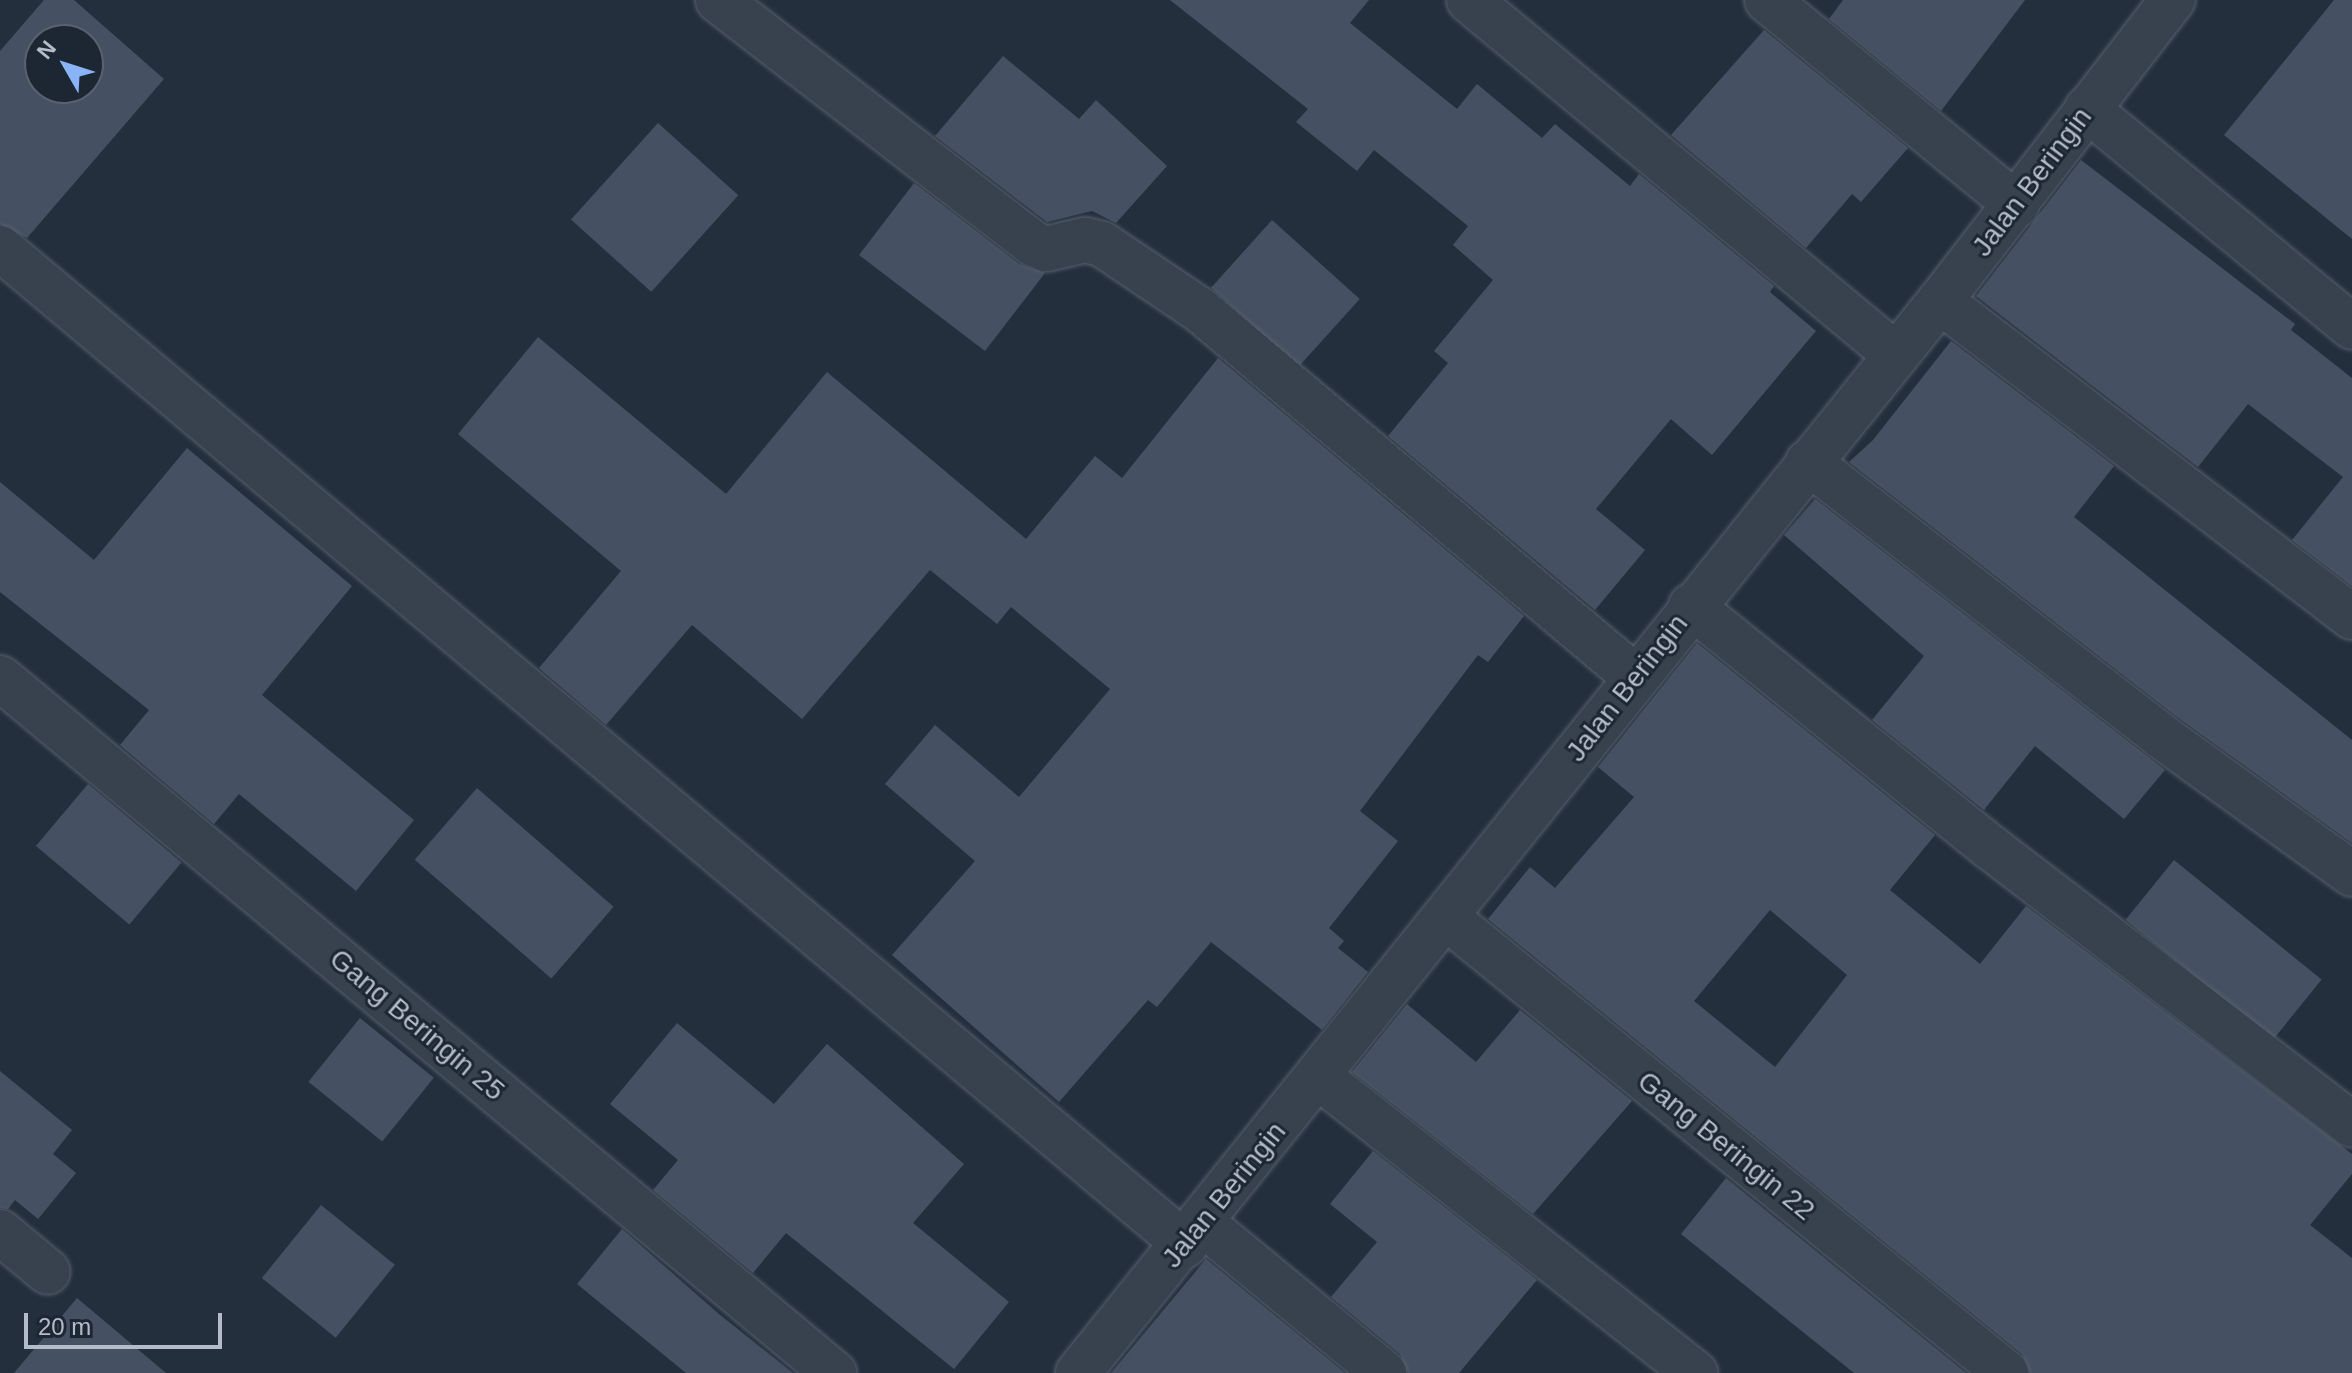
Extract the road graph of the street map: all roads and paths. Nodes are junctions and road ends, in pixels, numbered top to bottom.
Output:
1 (718, 0) edge
2 (1469, 0) edge
3 (1767, 0) edge
4 (2173, 0) edge
5 (2087, 109) junction
6 (2017, 205) junction
7 (0, 248) edge
8 (1940, 301) junction
9 (2352, 327) edge
10 (1896, 355) junction
11 (1808, 462) junction
12 (1691, 606) junction
13 (2352, 617) edge
14 (1635, 677) junction
15 (0, 678) edge
16 (2352, 874) edge
17 (1447, 918) junction
18 (1319, 1077) junction
19 (2352, 1125) edge
20 (0, 1232) edge
21 (1194, 1234) junction
22 (48, 1272) dead end
23 (834, 1373) edge
24 (1078, 1373) edge
25 (1384, 1373) edge
26 (1695, 1373) edge
27 (2006, 1373) edge

1 - 14 street
2 - 10 street
3 - 6 street
4 - 5 street, Jalan Beringin
5 - 6 street, Jalan Beringin
5 - 9 street
6 - 8 street, Jalan Beringin
7 - 21 street
8 - 10 street, Jalan Beringin
8 - 13 street
10 - 11 street, Jalan Beringin
11 - 12 street, Jalan Beringin
11 - 16 street
12 - 14 street, Jalan Beringin
12 - 19 street
14 - 17 street, Jalan Beringin
15 - 23 street, Gang Beringin 25
17 - 18 street, Jalan Beringin
17 - 27 street, Gang Beringin 22
18 - 21 street, Jalan Beringin
18 - 26 street
20 - 22 street
21 - 24 street, Jalan Beringin
21 - 25 street

